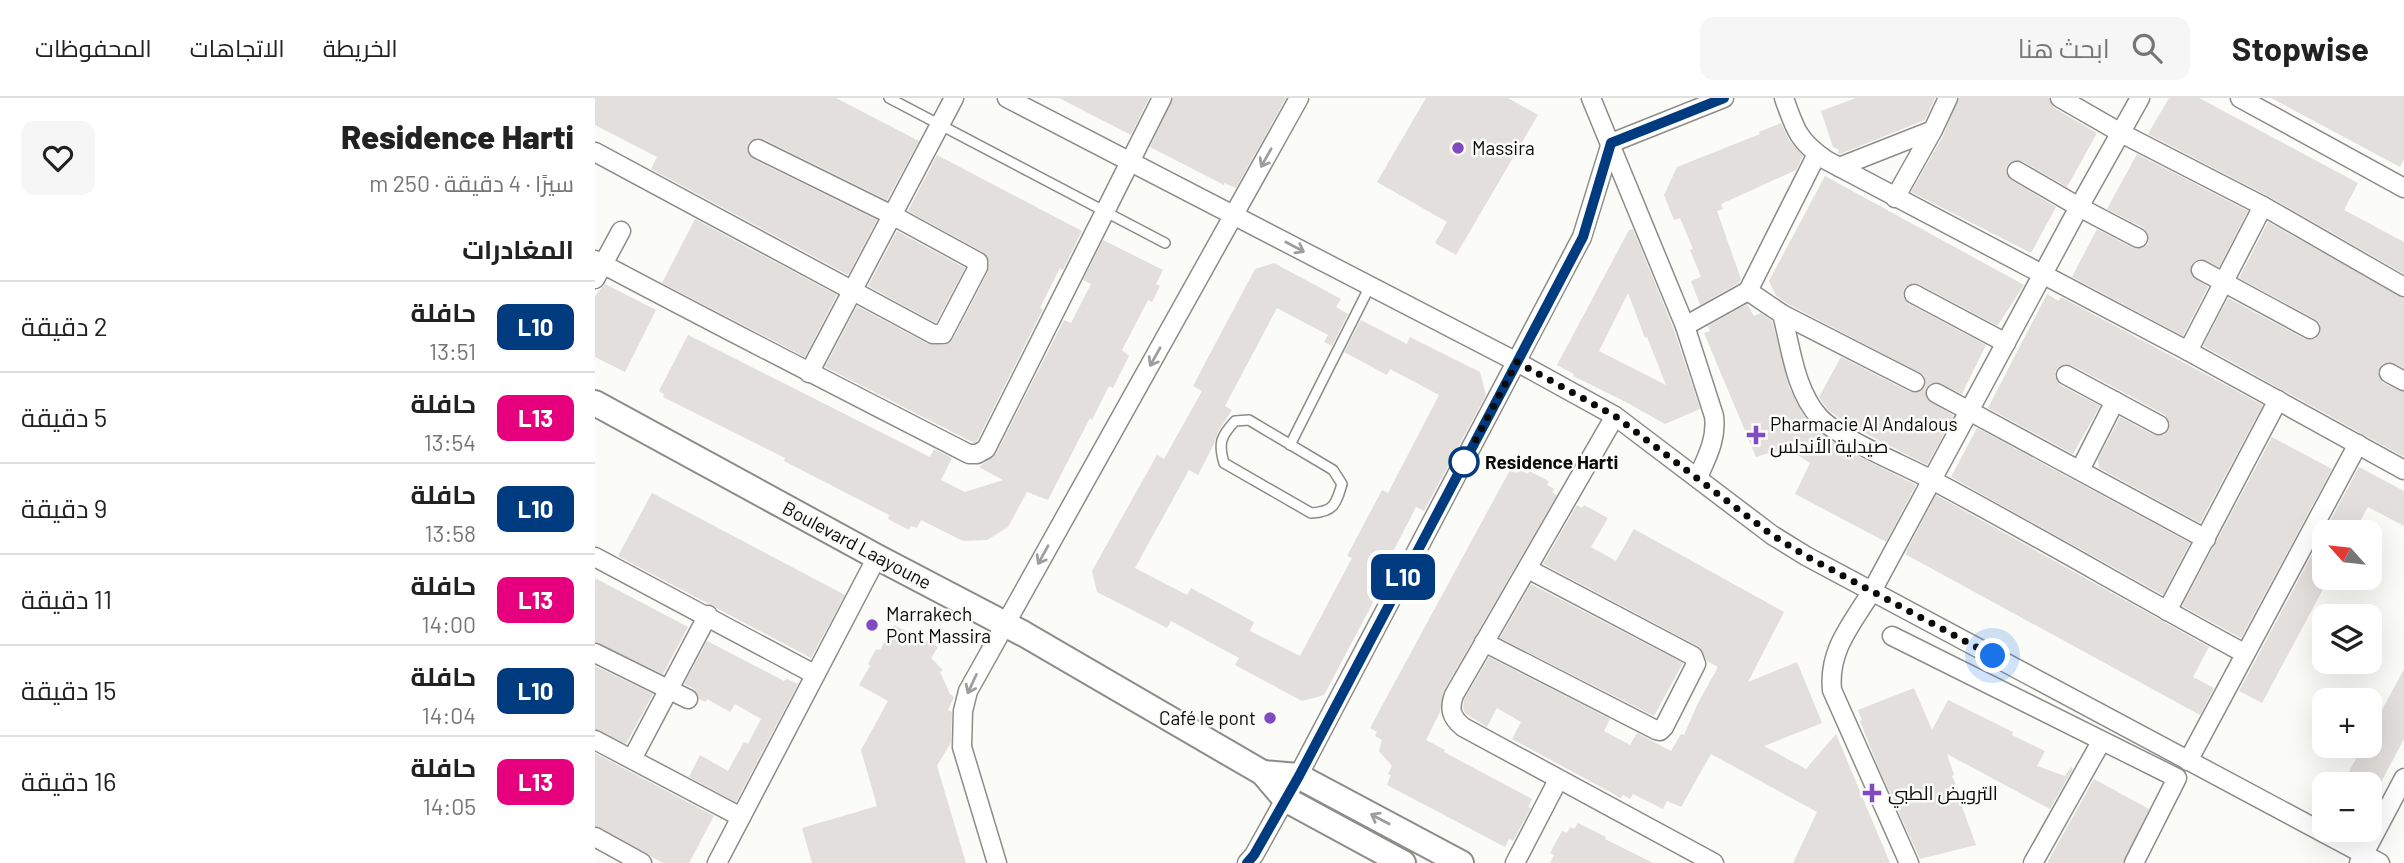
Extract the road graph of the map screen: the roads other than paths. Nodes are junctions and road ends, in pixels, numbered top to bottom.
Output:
1 (889, 98) edge
2 (954, 98) edge
3 (1007, 98) edge
4 (1163, 98) edge
5 (1299, 98) edge
6 (1591, 98) edge
7 (1724, 98) edge
8 (1784, 98) edge
9 (1948, 98) edge
10 (2140, 98) edge
11 (2240, 98) edge
12 (2060, 99) edge
13 (940, 125) junction
14 (1933, 130) junction
15 (2121, 133) junction
16 (1611, 143) junction
17 (758, 149) dead end
18 (595, 152) edge
19 (1817, 154) junction
20 (1130, 162) junction
21 (1839, 167) junction
22 (2017, 171) dead end
23 (2404, 188) edge
24 (1895, 198) junction
25 (2263, 206) junction
26 (2079, 207) junction
27 (1105, 212) junction
28 (892, 215) junction
29 (1235, 215) junction
30 (621, 231) dead end
31 (2139, 238) dead end
32 (1165, 243) dead end
33 (598, 268) edge
34 (2201, 270) dead end
35 (2041, 275) junction
36 (2225, 281) junction
37 (1370, 286) junction
38 (2404, 287) edge
39 (852, 291) junction
40 (1748, 291) junction
41 (1914, 294) dead end
42 (1782, 314) junction
43 (1685, 326) junction
44 (2310, 329) dead end
45 (2007, 343) junction
46 (2188, 351) junction
47 (1517, 362) junction
48 (809, 373) junction
49 (2066, 375) dead end
50 (1915, 382) dead end
51 (1936, 393) dead end
52 (2278, 400) junction
53 (2115, 401) junction
54 (595, 403) edge
55 (1970, 410) junction
56 (1615, 416) junction
57 (2159, 425) dead end
58 (2358, 444) junction
59 (1290, 445) junction
60 (2080, 470) junction
61 (2404, 470) edge
62 (1697, 477) junction
63 (1932, 480) junction
64 (2206, 539) junction
65 (595, 557) edge
66 (877, 557) junction
67 (1528, 569) junction
68 (1872, 591) junction
69 (2167, 611) junction
70 (708, 615) junction
71 (1004, 623) junction
72 (1892, 636) dead end
73 (1484, 642) junction
74 (595, 653) edge
75 (2244, 653) junction
76 (814, 674) junction
77 (667, 689) junction
78 (688, 699) dead end
79 (595, 740) edge
80 (2102, 741) junction
81 (632, 760) junction
82 (2188, 761) junction
83 (1263, 773) junction
84 (1299, 776) junction
85 (2404, 778) edge
86 (1558, 780) junction
87 (1286, 799) junction
88 (741, 817) junction
89 (595, 837) edge
90 (1419, 853) edge
91 (2361, 859) edge
92 (642, 863) edge
93 (717, 863) edge
94 (997, 863) edge
95 (1247, 863) edge
96 (1402, 863) edge
97 (1461, 863) edge
98 (1515, 863) edge
99 (1714, 863) edge
100 (1909, 863) edge
101 (2033, 863) edge
102 (2134, 863) edge
103 (2380, 863) edge

1 - 13 lane
2 - 13 street
3 - 20 street
4 - 20 street
5 -> 29 street
6 - 16 street
7 - 16 street
8 - 19 street
9 - 14 street
10 - 15 street
11 - 23 street
12 - 15 street
13 - 27 lane
13 - 28 street
14 - 21 street
14 - 24 street
15 - 25 street
15 - 26 street
16 - 43 street
16 - 47 street
17 - 28 street
18 - 39 street
19 - 21 street
19 - 40 street
20 - 27 street
20 - 29 street
21 - 24 street
22 - 26 street
24 - 35 street
25 - 36 street
25 - 38 street
26 - 31 street
26 - 35 street
27 - 32 lane
27 - 48 street
28 - 39 street
28 - 39 street
29 -> 37 street
29 -> 71 street
30 - 33 street
33 - 48 street
34 - 36 street
35 - 45 street
35 - 46 street
36 - 44 street
36 - 46 street
37 - 47 street
37 - 59 lane
39 - 48 street
40 - 42 street
40 - 43 street
41 - 45 street
42 - 50 street
42 - 63 street
43 - 62 street
45 - 55 street
46 - 52 street
47 - 56 street
47 - 84 street
49 - 53 street
51 - 55 street
52 - 58 street
52 - 64 street
53 - 57 street
53 - 60 street
54 - 66 street, Boulevard Laayoune
55 - 60 street
55 - 63 street
56 - 62 street
56 - 67 street
58 - 61 street
58 - 75 street
59 - 59 lane
60 - 64 street
62 - 68 street
63 - 68 street
63 - 69 street
64 - 69 street
65 - 70 street
66 - 71 street, Boulevard Laayoune
66 - 76 street
67 - 73 street
67 - 73 street
68 - 82 street
68 - 100 street
69 - 75 street
70 - 76 street
70 - 77 street
71 - 83 street, Boulevard Laayoune
71 -> 94 street
72 - 80 street
73 - 86 street
74 - 77 street
75 - 82 street
76 - 88 street
77 - 78 street
77 - 81 street
79 - 81 street
80 - 101 street
80 - 102 street
81 - 88 street
82 - 91 street
83 - 84 street, Boulevard Laayoune
83 - 87 street, Boulevard Laayoune
84 - 87 street
90 -> 84 street, Boulevard Laayoune
85 - 91 street
86 - 98 street
86 - 99 street
87 - 95 street
87 - 96 street, Boulevard Laayoune
88 - 93 street
89 - 92 street
90 - 97 street, Boulevard Laayoune
91 - 103 street

